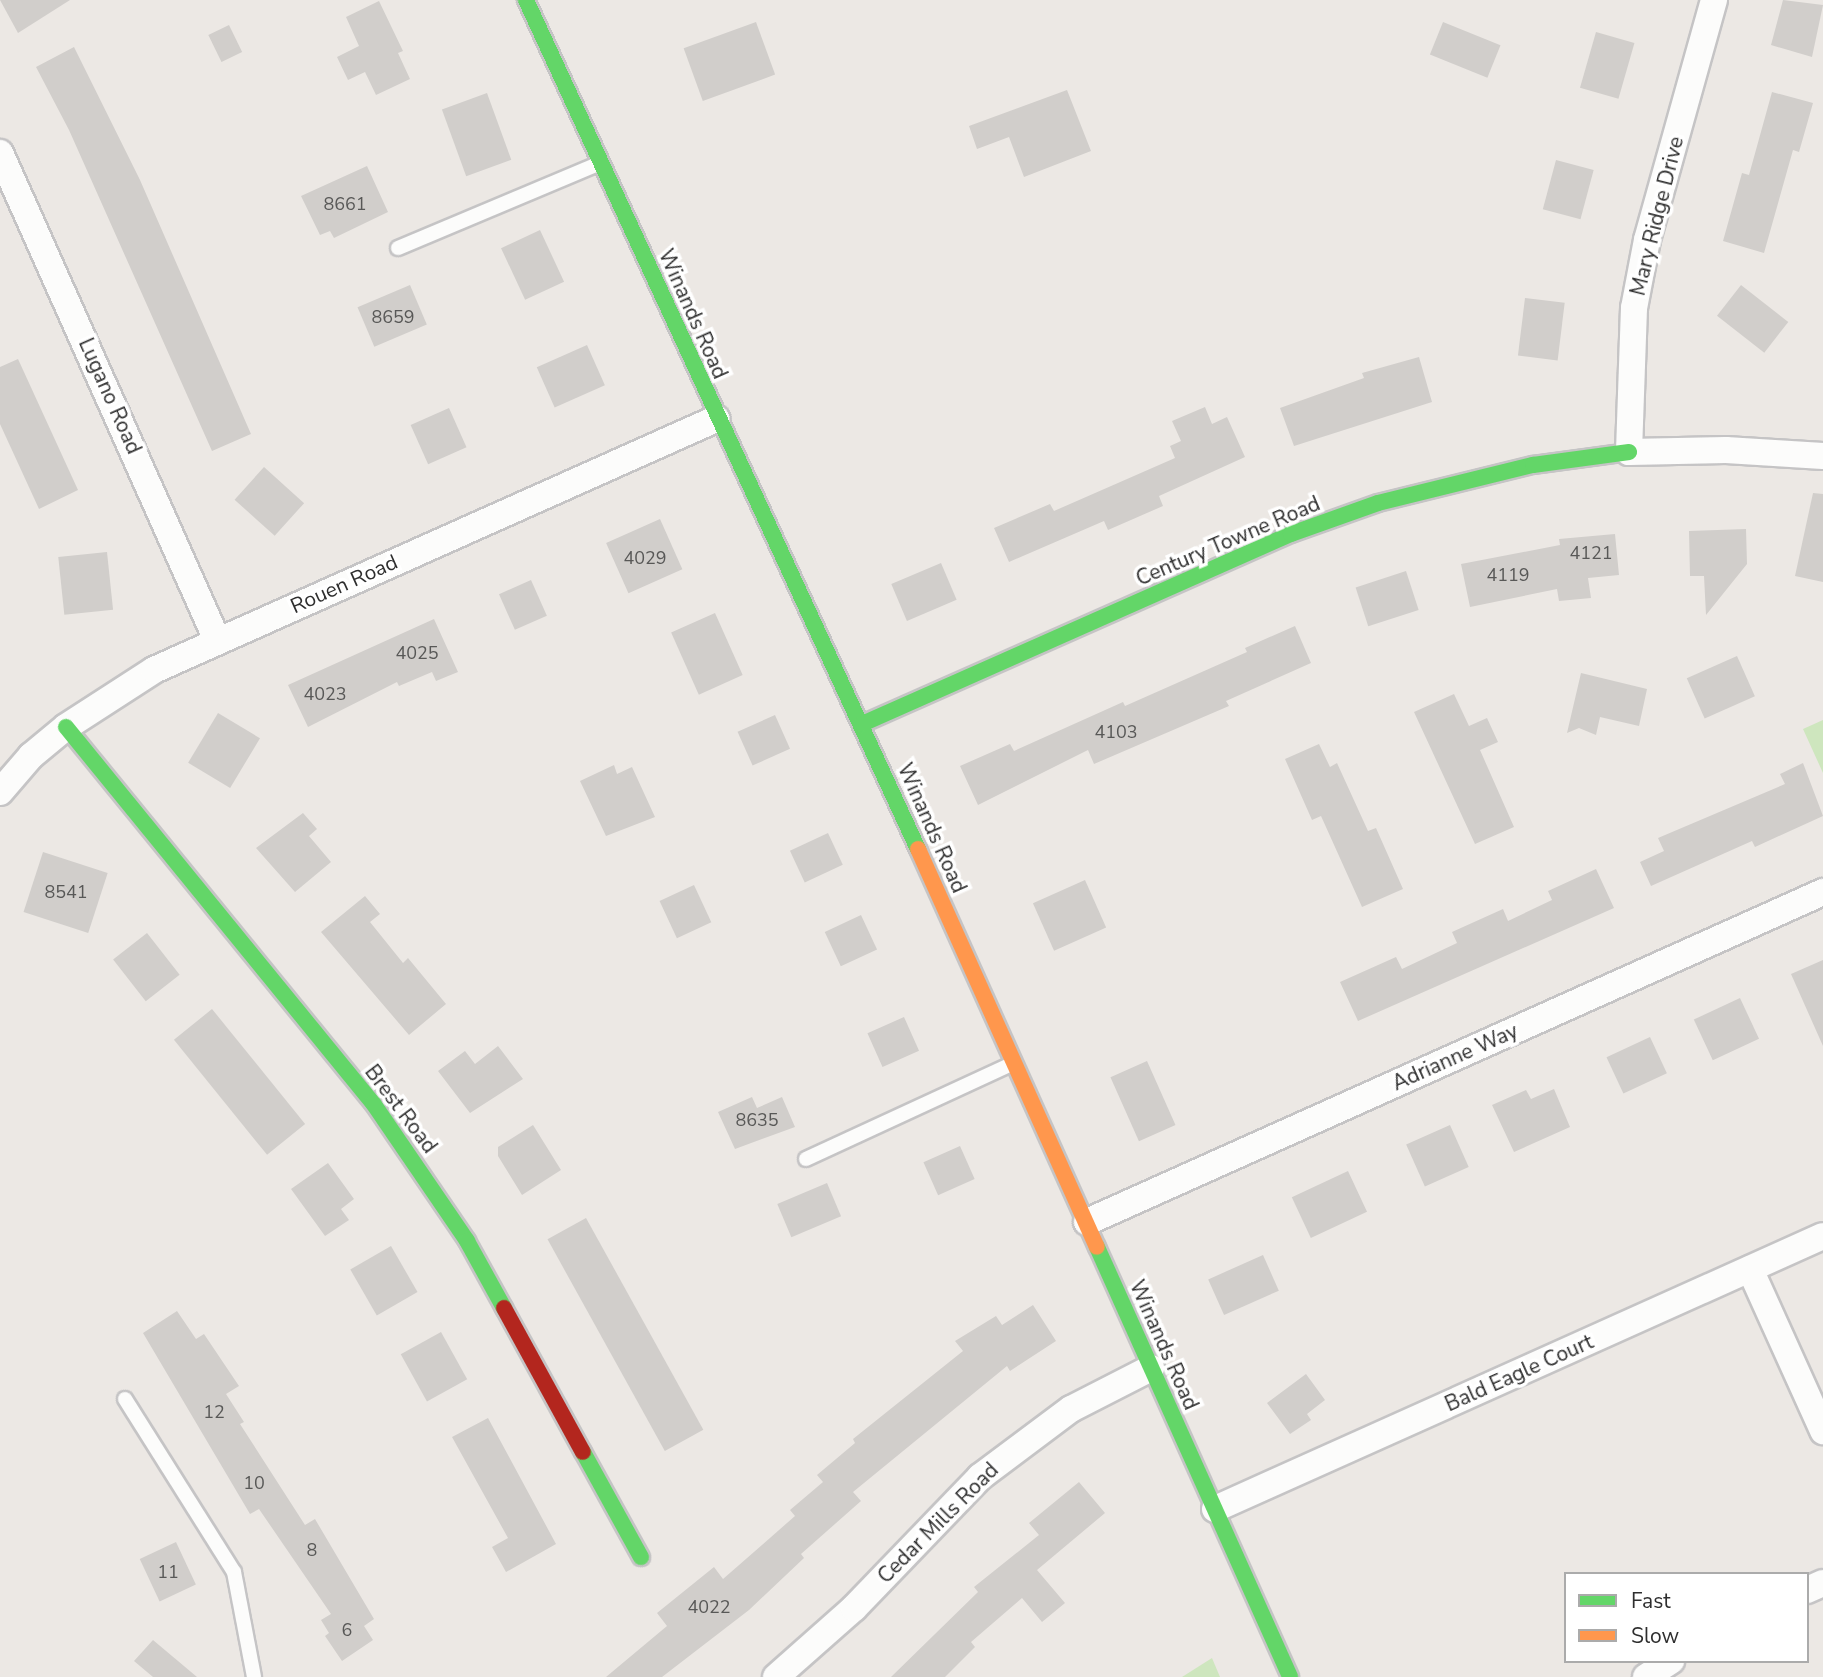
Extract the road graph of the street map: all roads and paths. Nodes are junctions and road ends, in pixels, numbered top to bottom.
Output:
1 (526, 0) edge
2 (1714, 0) edge
3 (0, 153) edge
4 (602, 162) junction
5 (398, 248) dead end
6 (716, 419) junction
7 (1629, 452) junction
8 (1823, 456) edge
9 (217, 640) junction
10 (862, 724) junction
11 (66, 727) junction
12 (0, 792) edge
13 (1823, 892) edge
14 (1015, 1063) junction
15 (806, 1159) dead end
16 (1087, 1222) junction
17 (1823, 1236) edge
18 (1750, 1269) junction
19 (1151, 1368) junction
20 (125, 1399) dead end
21 (1823, 1431) edge
22 (1214, 1509) junction
23 (641, 1557) dead end
24 (1668, 1663) edge
25 (254, 1677) edge
26 (776, 1677) edge
27 (1290, 1677) edge
28 (1646, 1677) edge

1 - 4 street, Winands Road
2 - 7 street, Mary Ridge Drive
3 - 9 street, Lugano Road
4 - 5 lane
4 - 6 street, Winands Road
6 - 9 street, Rouen Road
6 - 10 street, Winands Road
7 - 8 street
7 - 10 street, Century Towne Road
9 - 11 street, Rouen Road
10 - 14 street, Winands Road
11 - 12 street, Rouen Road
11 - 23 street, Brest Road
13 - 16 street, Adrianne Way
14 - 15 lane
14 - 16 street, Winands Road
16 - 19 street, Winands Road
17 - 18 street, Bald Eagle Court
18 - 21 street
18 - 22 street, Bald Eagle Court
19 - 22 street, Winands Road
19 - 26 street, Cedar Mills Road
20 - 25 lane
22 - 27 street, Winands Road
24 - 28 street

